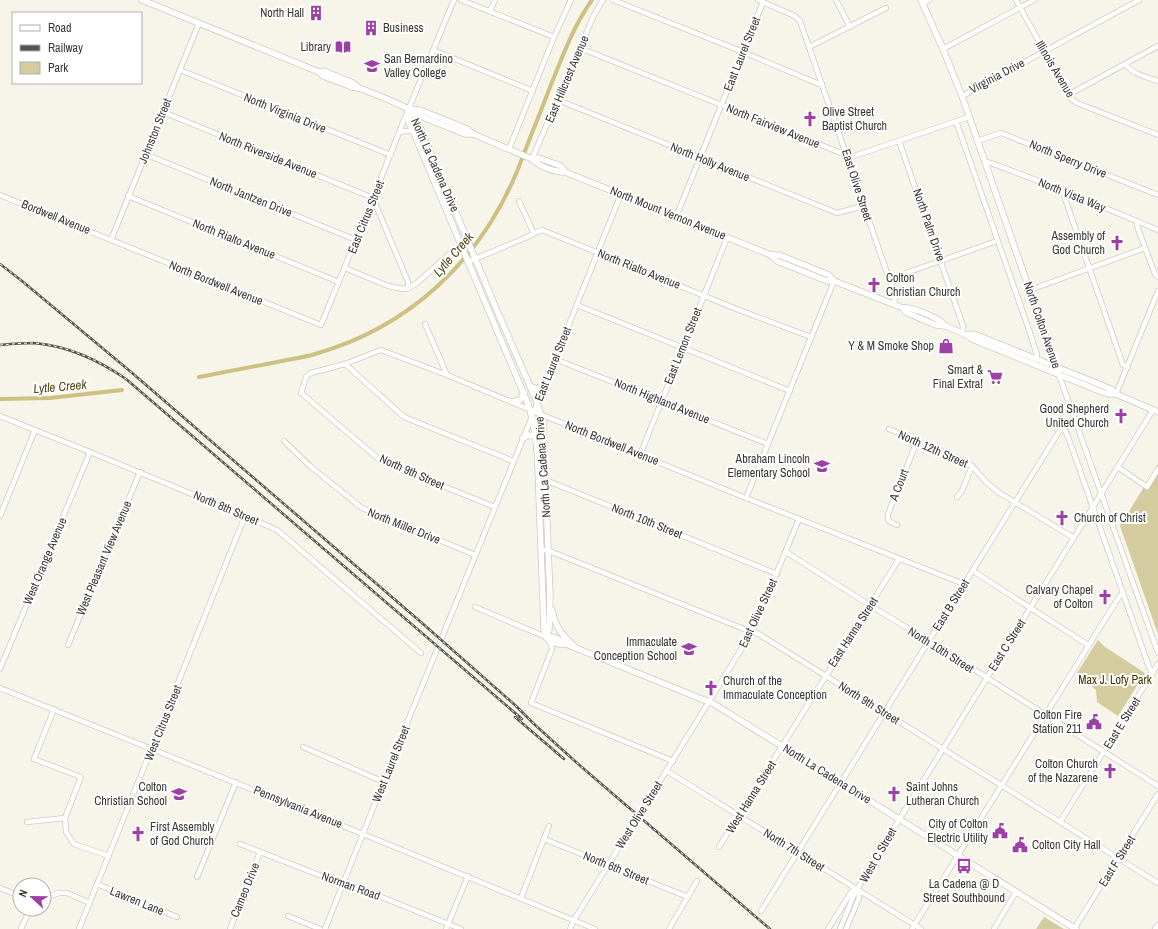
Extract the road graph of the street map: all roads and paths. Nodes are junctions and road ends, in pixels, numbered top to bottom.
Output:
1 (142, 0) edge
2 (454, 0) edge
3 (461, 0) edge
4 (495, 0) edge
5 (571, 0) edge
6 (603, 0) edge
7 (613, 0) edge
8 (836, 0) edge
9 (929, 0) edge
10 (1016, 0) edge
11 (1034, 0) edge
12 (1139, 0) edge
13 (760, 1) edge
14 (922, 2) edge
15 (886, 8) dead end
16 (1020, 8) junction
17 (490, 12) junction
18 (199, 23) junction
19 (850, 27) junction
20 (554, 37) junction
21 (1158, 46) edge
22 (809, 47) junction
23 (580, 48) junction
24 (943, 49) junction
25 (433, 50) junction
26 (1044, 51) junction
27 (743, 52) junction
28 (1125, 64) junction
29 (180, 70) junction
30 (1158, 81) edge
31 (822, 84) junction
32 (533, 91) junction
33 (1068, 95) junction
34 (962, 96) junction
35 (558, 100) junction
36 (722, 105) junction
37 (409, 109) junction
38 (163, 112) junction
39 (969, 118) junction
40 (956, 121) junction
41 (400, 132) junction
42 (413, 132) junction
43 (1158, 135) edge
44 (899, 141) junction
45 (977, 141) junction
46 (509, 149) junction
47 (145, 154) junction
48 (846, 155) junction
49 (390, 156) junction
50 (700, 158) junction
51 (532, 159) junction
52 (434, 160) junction
53 (985, 162) junction
54 (426, 163) junction
55 (1062, 190) junction
56 (0, 194) edge
57 (621, 194) junction
58 (1158, 195) edge
59 (128, 196) junction
60 (374, 198) junction
61 (519, 201) dead end
62 (863, 206) junction
63 (676, 217) junction
64 (1137, 222) junction
65 (1158, 230) edge
66 (534, 234) junction
67 (727, 238) junction
68 (111, 240) junction
69 (356, 240) junction
70 (997, 241) junction
71 (468, 243) junction
72 (462, 248) junction
73 (1146, 248) junction
74 (598, 252) junction
75 (475, 257) junction
76 (942, 261) junction
77 (468, 262) junction
78 (345, 268) junction
79 (1089, 269) junction
80 (1158, 277) edge
81 (889, 279) junction
82 (834, 281) junction
83 (339, 282) junction
84 (409, 288) junction
85 (1030, 290) junction
86 (1158, 291) edge
87 (704, 295) junction
88 (894, 304) junction
89 (576, 306) junction
90 (425, 324) dead end
91 (321, 325) joint
92 (964, 334) junction
93 (811, 337) junction
94 (512, 344) junction
95 (504, 348) junction
96 (683, 348) junction
97 (555, 359) junction
98 (1036, 359) junction
99 (345, 364) junction
100 (1128, 367) junction
101 (1057, 368) junction
102 (447, 375) junction
103 (1059, 375) junction
104 (544, 385) junction
105 (530, 386) junction
106 (790, 390) junction
107 (524, 393) junction
108 (1116, 394) junction
109 (661, 401) junction
110 (512, 402) junction
111 (537, 404) junction
112 (1156, 411) edge
113 (532, 412) junction
114 (540, 414) junction
115 (0, 416) edge
116 (889, 429) dead end
117 (35, 430) junction
118 (536, 437) junction
119 (523, 438) junction
120 (284, 441) dead end
121 (917, 441) junction
122 (768, 444) junction
123 (90, 452) junction
124 (640, 454) junction
125 (513, 461) junction
126 (972, 466) junction
127 (1118, 467) junction
128 (1158, 470) edge
129 (140, 472) junction
130 (538, 477) junction
131 (545, 479) junction
132 (1102, 494) junction
133 (957, 497) dead end
134 (746, 498) junction
135 (1016, 502) junction
136 (495, 507) junction
137 (1093, 508) junction
138 (1, 510) edge
139 (0, 516) edge
140 (245, 516) junction
141 (799, 519) junction
142 (896, 525) dead end
143 (1074, 538) junction
144 (541, 550) junction
145 (548, 550) junction
146 (786, 552) junction
147 (475, 555) junction
148 (899, 559) junction
149 (973, 571) junction
150 (777, 574) junction
151 (964, 584) junction
152 (1123, 593) junction
153 (550, 597) junction
154 (458, 599) joint
155 (871, 606) junction
156 (475, 607) dead end
157 (1030, 608) junction
158 (752, 632) junction
159 (546, 637) junction
160 (929, 641) junction
161 (68, 644) dead end
162 (563, 645) junction
163 (1088, 645) junction
164 (552, 648) junction
165 (578, 649) junction
166 (421, 653) dead end
167 (1158, 653) edge
168 (1158, 664) edge
169 (0, 669) edge
170 (1152, 673) junction
171 (825, 676) junction
172 (986, 678) junction
173 (0, 688) edge
174 (709, 702) junction
175 (54, 709) junction
176 (884, 713) junction
177 (1045, 716) junction
178 (782, 746) junction
179 (303, 747) dead end
180 (942, 749) junction
181 (152, 750) junction
182 (1104, 752) junction
183 (673, 761) junction
184 (667, 771) junction
185 (236, 782) junction
186 (384, 782) junction
187 (841, 783) junction
188 (1001, 785) junction
189 (1158, 786) edge
190 (1158, 794) edge
191 (739, 816) junction
192 (65, 818) junction
193 (899, 819) junction
194 (27, 822) dead end
195 (1060, 822) junction
196 (549, 826) dead end
197 (363, 834) junction
198 (544, 839) junction
199 (240, 844) dead end
200 (719, 847) dead end
201 (260, 852) junction
202 (797, 852) junction
203 (109, 856) junction
204 (958, 856) junction
205 (1119, 858) junction
206 (608, 865) junction
207 (468, 876) junction
208 (197, 877) dead end
209 (697, 881) dead end
210 (344, 882) junction
211 (1158, 883) edge
212 (97, 884) junction
213 (0, 888) edge
214 (858, 890) junction
215 (1016, 892) junction
216 (12, 893) edge
217 (52, 895) edge
218 (688, 897) junction
219 (521, 898) junction
220 (90, 903) junction
221 (761, 911) dead end
222 (288, 916) dead end
223 (26, 917) edge
224 (177, 917) dead end
225 (574, 920) junction
226 (448, 924) junction
227 (1158, 925) edge
228 (913, 927) edge
229 (21, 929) edge
230 (79, 929) edge
231 (230, 929) edge
232 (320, 929) edge
233 (325, 929) edge
234 (446, 929) edge
235 (461, 929) edge
236 (570, 929) edge
237 (595, 929) edge
238 (669, 929) edge
239 (828, 929) edge
240 (840, 929) edge
241 (846, 929) edge
242 (920, 929) edge
243 (994, 929) edge
244 (1075, 929) edge
245 (1155, 929) edge

1 - 18 main road, North Mount Vernon Avenue
2 - 25 street, East Citrus Street
3 - 17 street
4 - 17 street
5 - 20 street
6 - 23 street, East Hillcrest Avenue
7 - 27 street
8 - 19 street
9 - 14 street
10 - 16 street, Illinois Avenue
11 - 16 street
12 - 26 street, Virginia Drive
13 - 22 street, East Olive Street
13 - 27 street, East Laurel Street
14 - 24 main road, North Colton Avenue
15 - 19 street
16 - 24 street
16 - 26 street, Illinois Avenue
17 - 20 street
18 - 29 street, Johnston Street
18 - 37 main road, North Mount Vernon Avenue
19 - 22 street
20 - 32 street
21 - 28 street
22 - 31 street, East Olive Street
23 - 35 street, East Hillcrest Avenue
23 - 36 street, North Fairview Avenue
24 - 34 main road, North Colton Avenue
25 - 32 street
25 - 37 street, East Citrus Street
26 - 33 street, Illinois Avenue
26 - 34 street, Virginia Drive
27 - 31 street
27 - 36 street, East Laurel Street
28 - 30 street
28 - 33 street
29 - 38 street, Johnston Street
29 - 49 street, North Virginia Drive
31 - 48 street, East Olive Street
32 - 46 street
33 - 43 street, Illinois Avenue
34 - 39 main road, North Colton Avenue
35 - 50 street, North Holly Avenue
35 - 51 street, East Hillcrest Avenue
36 - 48 street, North Fairview Avenue
36 - 50 street, East Laurel Street
37 - 41 street, East Citrus Street
37 - 42 main road, North La Cadena Drive
37 - 46 main road, North Mount Vernon Avenue
37 - 52 main road, North La Cadena Drive
38 - 47 street, Johnston Street
38 - 60 street, North Riverside Avenue
39 - 40 street, North Fairview Avenue
39 - 45 main road, North Colton Avenue
40 - 44 street, North Fairview Avenue
40 - 70 street, North Colton Avenue
41 - 42 street
41 - 49 street, East Citrus Street
42 - 54 main road, North La Cadena Drive
44 - 48 street, North Fairview Avenue
44 - 76 street, North Palm Drive
45 - 53 main road, North Colton Avenue
45 - 58 street, North Sperry Drive
46 - 51 main road, North Mount Vernon Avenue
47 - 59 street, Johnston Street
47 - 69 street, North Jantzen Drive
48 - 62 street, East Olive Street
49 - 60 street, East Citrus Street
50 - 62 street, North Holly Avenue
50 - 63 street, East Laurel Street
51 - 57 main road, North Mount Vernon Avenue
52 - 54 main road
52 - 71 main road, North La Cadena Drive
53 - 55 street, North Vista Way
53 - 85 main road, North Colton Avenue
54 - 72 main road, North La Cadena Drive
55 - 64 street, North Vista Way
55 - 79 street
56 - 68 street, Bordwell Avenue
57 - 63 main road, North Mount Vernon Avenue
57 - 74 street, East Laurel Street
59 - 68 street, Johnston Street
59 - 83 street, North Rialto Avenue
60 - 69 street, East Citrus Street
60 - 84 street
61 - 66 street
62 - 81 street, East Olive Street
63 - 67 main road, North Mount Vernon Avenue
64 - 65 street, North Vista Way
64 - 73 street
66 - 74 street, North Rialto Avenue
66 - 75 street, North Rialto Avenue
67 - 82 main road, North Mount Vernon Avenue
67 - 87 street, East Lemon Street
68 - 91 street, North Bordwell Avenue
69 - 78 street, East Citrus Street
70 - 76 street
70 - 98 street, North Colton Avenue
71 - 72 street
71 - 75 main road, North La Cadena Drive
72 - 77 main road, North La Cadena Drive
72 - 84 street
73 - 79 street
73 - 80 street
74 - 87 street, North Rialto Avenue
74 - 89 street, East Laurel Street
75 - 77 street, North Rialto Avenue
75 - 94 main road, North La Cadena Drive
76 - 81 street
76 - 92 street, North Palm Drive
77 - 95 main road, North La Cadena Drive
78 - 83 street, East Citrus Street
78 - 84 street
79 - 85 street
79 - 100 street
81 - 88 street, East Olive Street
82 - 88 main road, North Mount Vernon Avenue
82 - 93 street
83 - 91 street, East Citrus Street
85 - 101 main road, North Colton Avenue
86 - 100 street
87 - 93 street, North Rialto Avenue
87 - 96 street, East Lemon Street
88 - 92 main road, North Mount Vernon Avenue
89 - 96 street
89 - 97 street, East Laurel Street
90 - 102 street
92 - 98 main road, North Mount Vernon Avenue
92 - 103 main road, North Mount Vernon Avenue
93 - 106 street
94 - 95 main road
94 - 105 main road, North La Cadena Drive
95 - 107 main road, North La Cadena Drive
96 - 106 street
96 - 109 street, East Lemon Street
97 - 104 street, East Laurel Street
97 - 109 street, North Highland Avenue
98 - 101 main road, North Mount Vernon Avenue
99 - 102 street, North Bordwell Avenue
99 - 125 street
99 - 136 street, North 9th Street
100 - 108 street
101 - 103 main road, North Colton Avenue
101 - 108 main road, North Mount Vernon Avenue
102 - 110 street, North Bordwell Avenue
103 - 108 main road, North Mount Vernon Avenue
103 - 132 street, North Colton Avenue
104 - 105 main road
104 - 111 street, East Laurel Street
105 - 111 main road, North La Cadena Drive
106 - 122 street
107 - 110 main road
107 - 113 main road, North La Cadena Drive
108 - 112 main road, North Mount Vernon Avenue
109 - 122 street, North Highland Avenue
109 - 124 street, East Lemon Street
110 - 113 street, North Bordwell Avenue
111 - 113 street, East Laurel Street
111 - 114 main road, North La Cadena Drive
112 - 127 street, East C Street
113 - 114 street, North Bordwell Avenue
113 - 118 main road, North La Cadena Drive
113 - 119 street, East Laurel Street
114 - 124 street, North Bordwell Avenue
114 - 131 main road, North La Cadena Drive
115 - 117 street, North 8th Street
116 - 121 street, North 12th Street
117 - 123 street, North 8th Street
117 - 138 street
118 - 119 main road
118 - 130 main road, North La Cadena Drive
119 - 125 street, East Laurel Street
120 - 147 street, North Miller Drive
121 - 126 street, North 12th Street
121 - 142 street, A Court
122 - 134 street
123 - 129 street, North 8th Street
123 - 169 street, West Orange Avenue
124 - 134 street, North Bordwell Avenue
125 - 136 street, East Laurel Street
126 - 133 street
126 - 135 street, North 12th Street
127 - 128 street
127 - 132 street, East C Street
129 - 140 street, North 8th Street
129 - 161 street, West Pleasant View Avenue
130 - 131 street, North 10th Street
130 - 144 main road, North La Cadena Drive
131 - 145 main road, North La Cadena Drive
131 - 150 street, North 10th Street
132 - 137 street, East C Street
132 - 167 street, North Colton Avenue
134 - 141 street, North Bordwell Avenue
135 - 137 street, East B Street
135 - 143 street, North 12th Street
135 - 149 street, East B Street
136 - 147 street, East Laurel Street
137 - 143 street, East C Street
137 - 152 street
138 - 139 street
140 - 166 street, North 8th Street
140 - 181 street, West Citrus Street
141 - 146 street, East Olive Street
141 - 148 street, North Bordwell Avenue
143 - 157 street, East C Street
144 - 145 street, North 9th Street
144 - 159 main road, North La Cadena Drive
145 - 153 main road, North La Cadena Drive
145 - 158 street, North 9th Street
146 - 150 street, East Olive Street
146 - 155 street, North 10th Street
147 - 154 street, East Laurel Street
148 - 151 street, North Bordwell Avenue
148 - 155 street, East Hanna Street
149 - 151 street, East B Street
149 - 157 street
150 - 158 street, East Olive Street
151 - 160 street, East B Street
152 - 163 street
152 - 170 street
153 - 159 main road, North La Cadena Drive
153 - 165 main road
154 - 186 street, West Laurel Street
155 - 160 street, North 10th Street
155 - 171 street, East Hanna Street
156 - 159 street
157 - 163 street
157 - 172 street, East C Street
158 - 171 street, North 9th Street
158 - 174 street, East Olive Street
159 - 162 main road, North La Cadena Drive
159 - 164 street
160 - 172 street, North 10th Street
160 - 176 street, East B Street
162 - 164 street
162 - 165 main road, North La Cadena Drive
163 - 177 street
164 - 183 street
165 - 174 main road, North La Cadena Drive
168 - 170 street, East E Street
170 - 182 street, East E Street
171 - 176 street, North 9th Street
171 - 178 street, East Hanna Street
172 - 177 street, North 10th Street
172 - 180 street, East C Street
173 - 175 street, Pennsylvania Avenue
174 - 178 main road, North La Cadena Drive
174 - 183 street, West Olive Street
175 - 181 street, Pennsylvania Avenue
175 - 192 street
176 - 180 street, North 9th Street
176 - 187 street, East B Street
177 - 182 street, North 10th Street
177 - 188 street
178 - 187 main road, North La Cadena Drive
178 - 191 street, West Hanna Street
179 - 186 street
180 - 188 street, North 9th Street
180 - 193 street, East C Street
181 - 185 street, Pennsylvania Avenue
181 - 203 street, West Citrus Street
182 - 189 street, North 10th Street
182 - 195 street, East E Street
183 - 184 street, West Olive Street
184 - 191 street, North 7th Street
184 - 206 street, West Olive Street
185 - 197 street, Pennsylvania Avenue
185 - 208 street
186 - 197 street, West Laurel Street
187 - 193 main road, North La Cadena Drive
187 - 202 street, East B Street
188 - 195 street, North 9th Street
188 - 204 street
190 - 205 street, East F Street
191 - 200 street, West Hanna Street
191 - 202 street, North 7th Street
192 - 194 street
192 - 203 street
193 - 204 main road, North La Cadena Drive
193 - 214 street, West C Street
195 - 205 street, North 9th Street
196 - 198 street
197 - 207 street, Pennsylvania Avenue
197 - 210 street, West Laurel Street
198 - 206 street, North 6th Street
198 - 219 street
199 - 201 street, Norman Road
201 - 210 street, Norman Road
201 - 231 street, Cameo Drive
202 - 214 street, North 7th Street
202 - 221 street, East B Street
203 - 212 street, West Citrus Street
204 - 215 main road, North La Cadena Drive
204 - 228 street
205 - 211 street, North 9th Street
205 - 244 street, East F Street
206 - 218 street, North 6th Street
206 - 225 street, West Olive Street
207 - 219 street, Pennsylvania Avenue
207 - 226 street
209 - 218 street
210 - 226 street, Norman Road
210 - 233 street, West Laurel Street
212 - 220 street, West Citrus Street
212 - 224 street, Lawren Lane
213 - 216 street
214 - 228 street, North 7th Street
214 - 239 street
214 - 240 street, West C Street
214 - 241 street, West C Street
215 - 243 street
215 - 244 main road, North La Cadena Drive
217 - 220 street
218 - 238 street
219 - 225 street, Pennsylvania Avenue
220 - 230 street, West Citrus Street
222 - 232 street
223 - 229 street
225 - 236 street, West Olive Street
225 - 237 street, Pennsylvania Avenue
226 - 234 street
226 - 235 street, Norman Road
227 - 245 street
228 - 242 street, North 7th Street

